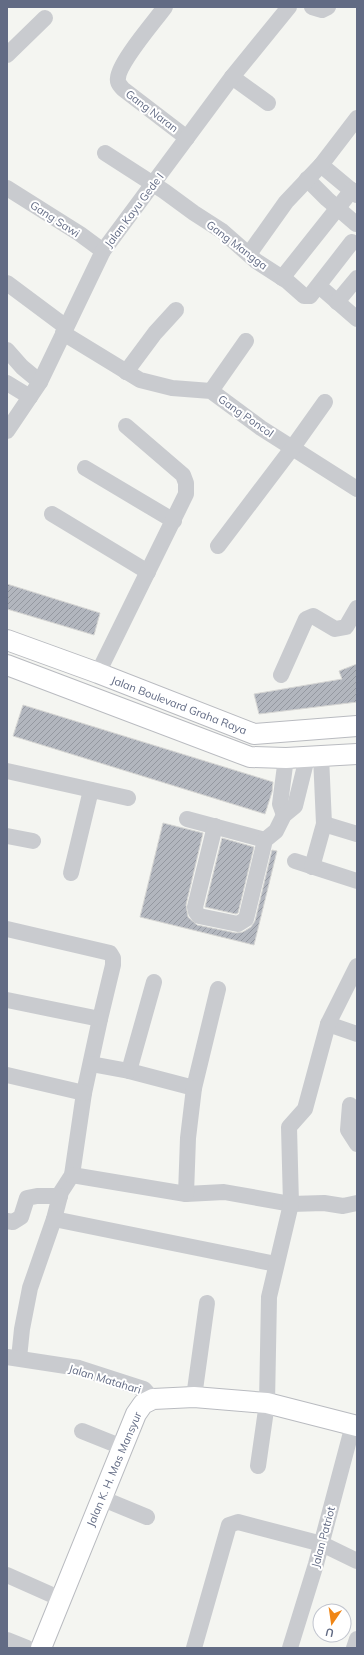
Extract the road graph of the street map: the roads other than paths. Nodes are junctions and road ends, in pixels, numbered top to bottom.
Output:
1 (165, 7) edge
2 (289, 7) edge
3 (312, 7) edge
4 (328, 7) edge
5 (45, 18) dead end
6 (7, 55) edge
7 (232, 77) junction
8 (268, 103) dead end
9 (357, 118) edge
10 (187, 138) junction
11 (105, 153) dead end
12 (321, 165) junction
13 (308, 180) junction
14 (153, 182) junction
15 (7, 188) edge
16 (354, 192) edge
17 (337, 208) junction
18 (356, 224) edge
19 (352, 242) dead end
20 (103, 251) junction
21 (249, 254) junction
22 (282, 278) junction
23 (357, 278) edge
24 (7, 283) edge
25 (319, 286) junction
26 (337, 302) junction
27 (176, 310) dead end
28 (357, 319) edge
29 (65, 330) junction
30 (246, 341) dead end
31 (7, 350) edge
32 (126, 372) junction
33 (7, 382) edge
34 (40, 382) junction
35 (211, 391) junction
36 (30, 397) junction
37 (325, 402) dead end
38 (126, 426) dead end
39 (7, 431) edge
40 (293, 447) junction
41 (85, 468) dead end
42 (357, 490) edge
43 (52, 514) dead end
44 (174, 521) junction
45 (218, 546) dead end
46 (148, 572) junction
47 (357, 608) edge
48 (7, 640) edge
49 (7, 665) edge
50 (98, 673) junction
51 (281, 675) dead end
52 (357, 726) edge
53 (254, 734) junction
54 (357, 754) edge
55 (250, 757) junction
56 (314, 757) junction
57 (286, 758) junction
58 (7, 771) edge
59 (91, 790) junction
60 (128, 798) dead end
61 (286, 809) junction
62 (187, 819) dead end
63 (324, 824) junction
64 (215, 826) junction
65 (357, 834) edge
66 (7, 836) edge
67 (266, 840) junction
68 (33, 842) dead end
69 (295, 861) dead end
70 (312, 866) junction
71 (71, 873) dead end
72 (357, 881) edge
73 (7, 929) edge
74 (357, 966) edge
75 (154, 982) dead end
76 (218, 989) dead end
77 (7, 1000) edge
78 (100, 1019) junction
79 (328, 1024) junction
80 (357, 1034) edge
81 (91, 1064) junction
82 (129, 1071) junction
83 (7, 1076) edge
84 (194, 1088) junction
85 (84, 1093) junction
86 (350, 1105) dead end
87 (357, 1144) edge
88 (72, 1175) junction
89 (186, 1194) junction
90 (60, 1196) junction
91 (357, 1203) edge
92 (291, 1204) junction
93 (54, 1219) junction
94 (7, 1221) edge
95 (276, 1264) junction
96 (206, 1303) dead end
97 (13, 1358) edge
98 (194, 1397) junction
99 (153, 1399) junction
100 (267, 1402) junction
101 (355, 1425) edge
102 (82, 1431) dead end
103 (122, 1447) junction
104 (258, 1466) dead end
105 (101, 1498) junction
106 (147, 1517) dead end
107 (322, 1544) junction
108 (357, 1561) edge
109 (7, 1575) edge
110 (61, 1599) junction
111 (357, 1639) edge
112 (7, 1640) edge
113 (27, 1648) edge
114 (41, 1648) edge
115 (194, 1648) edge
116 (290, 1648) edge
117 (354, 1648) edge

1 - 10 street, Gang Naran
2 - 7 street, Jalan Kayu Gede I
3 - 4 street
5 - 6 street
7 - 8 street
7 - 10 street, Jalan Kayu Gede I
9 - 12 street
10 - 14 street, Jalan Kayu Gede I
11 - 14 street, Gang Mangga
12 - 13 street
12 - 16 street
13 - 17 street
13 - 21 street
14 - 20 street, Jalan Kayu Gede I
14 - 21 street, Gang Mangga
15 - 20 street, Gang Sawi
16 - 17 street
17 - 18 street
17 - 22 street
19 - 25 street
20 - 29 street, Jalan Kayu Gede I
21 - 22 street, Gang Mangga
22 - 25 street, Gang Mangga
23 - 26 street
24 - 29 street, Gang Poncol
25 - 26 street
26 - 28 street
27 - 32 street
29 - 32 street, Gang Poncol
29 - 34 street, Jalan Kayu Gede I
30 - 35 street
31 - 34 street
32 - 35 street, Gang Poncol
33 - 36 street
34 - 36 street, Jalan Kayu Gede I
35 - 40 street, Gang Poncol
36 - 39 street, Jalan Kayu Gede I
37 - 40 street
38 - 44 street
40 - 42 street, Gang Poncol
40 - 45 street
41 - 44 street
43 - 46 street
44 - 46 street
46 - 50 street
47 - 51 street
48 - 50 main road, Jalan Boulevard Graha Raya
49 - 55 main road
50 - 53 main road, Jalan Boulevard Graha Raya
52 - 53 main road, Jalan Boulevard Graha Raya
53 - 55 main road
54 - 56 main road
55 - 57 main road
56 - 57 main road
56 - 61 street
56 - 63 street
57 - 61 street
58 - 59 street
59 - 60 street
59 - 71 street
61 - 67 street
62 - 64 street
63 - 65 street
63 - 70 street
64 - 67 street
64 - 67 street
66 - 68 street
69 - 70 street
70 - 72 street
73 - 78 street
74 - 79 street
75 - 82 street
76 - 84 street
77 - 78 street
78 - 81 street
79 - 80 street
79 - 92 street
81 - 82 street
81 - 85 street
82 - 84 street
83 - 85 street
84 - 89 street
85 - 88 street
86 - 87 street
88 - 89 street
88 - 90 street
89 - 92 street
90 - 93 street
90 - 94 street
91 - 92 street
92 - 95 street
93 - 95 street
93 - 97 street
95 - 100 street
96 - 98 street
97 - 99 street, Jalan Matahari
98 - 99 main road
98 - 100 main road
99 - 103 main road, Jalan K. H. Mas Mansyur
100 - 101 main road
100 - 104 street
101 - 107 street, Jalan Patriot
102 - 103 street
103 - 105 main road, Jalan K. H. Mas Mansyur
105 - 106 street
105 - 110 main road, Jalan K. H. Mas Mansyur
107 - 108 street
107 - 115 street
107 - 116 street, Jalan Patriot
109 - 110 street
110 - 114 main road, Jalan K. H. Mas Mansyur
111 - 117 street
112 - 113 street

